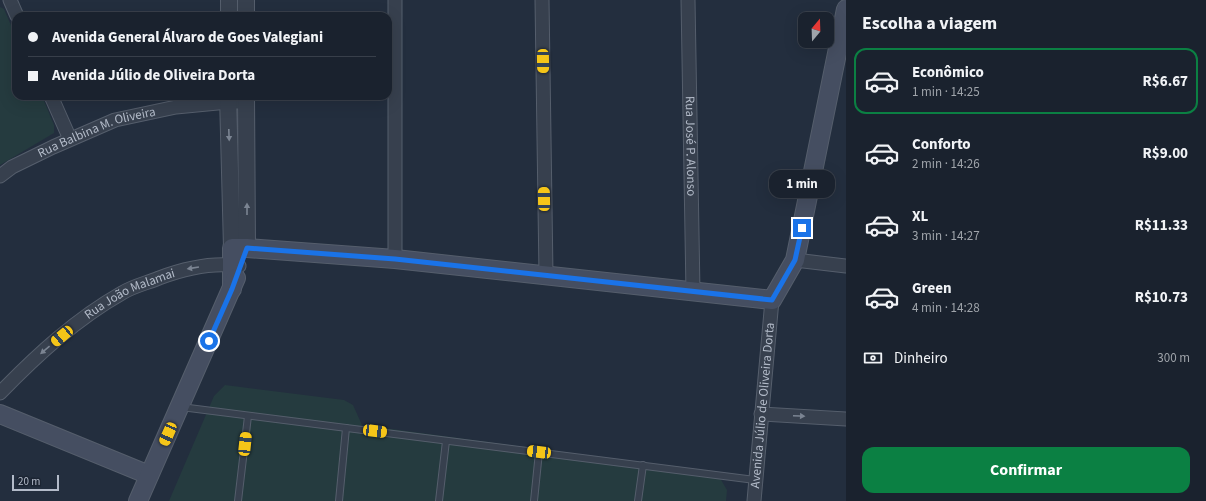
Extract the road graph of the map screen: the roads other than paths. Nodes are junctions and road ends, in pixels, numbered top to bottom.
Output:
1 (10, 0) edge
2 (229, 0) edge
3 (246, 0) edge
4 (395, 0) edge
5 (542, 0) edge
6 (688, 0) edge
7 (846, 9) edge
8 (15, 12) edge
9 (228, 12) edge
10 (246, 12) edge
11 (53, 100) edge
12 (222, 100) edge
13 (228, 100) edge
14 (246, 100) edge
15 (70, 139) junction
16 (0, 176) edge
17 (238, 257) junction
18 (395, 259) junction
19 (795, 260) junction
20 (846, 266) edge
21 (546, 275) junction
22 (693, 292) junction
23 (772, 300) junction
24 (0, 393) edge
25 (180, 407) junction
26 (0, 414) edge
27 (760, 414) junction
28 (248, 416) junction
29 (846, 419) edge
30 (346, 428) junction
31 (446, 441) junction
32 (539, 452) junction
33 (642, 465) junction
34 (149, 475) junction
35 (755, 480) junction
36 (138, 501) edge
37 (238, 501) edge
38 (339, 501) edge
39 (439, 501) edge
40 (534, 501) edge
41 (638, 501) edge
42 (754, 501) edge

1 - 8 street
2 - 9 street
3 - 10 street
4 - 18 street
5 - 21 street
6 - 22 street, Rua José P. Alonso
7 - 19 main road, Avenida Júlio de Oliveira Dorta
11 - 15 street
12 - 15 street, Rua Balbina M. Oliveira
13 -> 17 street
17 -> 14 street
15 - 16 street, Rua Balbina M. Oliveira
17 - 18 main road
17 -> 24 street, Rua João Malamai
17 - 25 main road
18 - 21 main road
19 - 20 street
19 - 23 main road, Avenida Júlio de Oliveira Dorta
21 - 22 main road
22 - 23 main road
23 - 27 street, Avenida Júlio de Oliveira Dorta
25 - 28 lane
25 - 34 main road
26 - 34 main road
27 -> 29 street
27 - 35 street, Avenida Júlio de Oliveira Dorta
28 - 30 lane
28 - 37 lane
30 - 31 lane
30 - 38 lane
31 - 32 lane
31 - 39 lane
32 - 33 lane
32 - 40 lane
33 - 35 lane
33 - 41 lane
34 - 36 main road
35 - 42 street, Avenida Júlio de Oliveira Dorta

